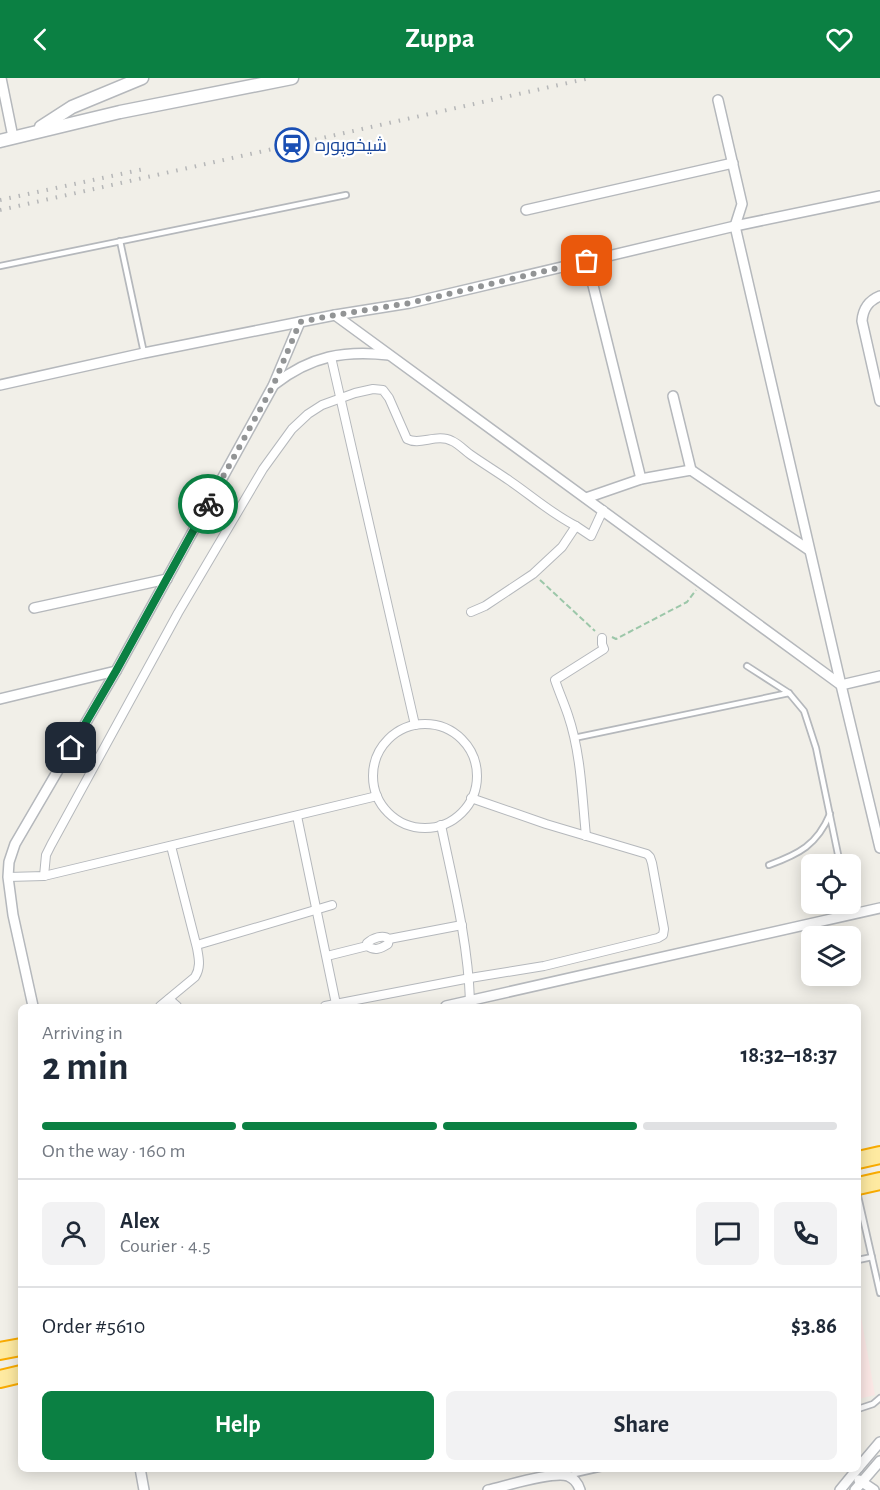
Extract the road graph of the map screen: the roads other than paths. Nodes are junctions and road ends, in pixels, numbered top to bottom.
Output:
1 (1, 78) edge
2 (142, 78) edge
3 (292, 78) edge
4 (718, 100) dead end
5 (33, 133) junction
6 (14, 137) junction
7 (0, 141) edge
8 (733, 163) junction
9 (346, 195) dead end
10 (880, 196) edge
11 (526, 210) dead end
12 (735, 226) junction
13 (120, 241) junction
14 (587, 261) junction
15 (0, 266) edge
16 (880, 296) edge
17 (335, 315) junction
18 (300, 322) junction
19 (144, 353) junction
20 (391, 355) junction
21 (331, 357) junction
22 (0, 385) edge
23 (273, 386) junction
24 (673, 396) dead end
25 (340, 398) junction
26 (880, 401) edge
27 (691, 470) junction
28 (641, 479) junction
29 (586, 498) junction
30 (603, 510) junction
31 (576, 526) junction
32 (809, 550) junction
33 (167, 579) junction
34 (34, 608) dead end
35 (471, 612) dead end
36 (602, 638) road end
37 (747, 666) dead end
38 (116, 671) junction
39 (880, 676) edge
40 (840, 685) junction
41 (789, 693) junction
42 (0, 699) edge
43 (415, 725) junction
44 (574, 738) junction
45 (377, 796) junction
46 (471, 798) junction
47 (830, 814) junction
48 (297, 816) junction
49 (441, 825) junction
50 (586, 836) junction
51 (171, 846) junction
52 (880, 848) edge
53 (838, 854) edge
54 (769, 865) dead end
55 (44, 876) junction
56 (4, 878) edge
57 (332, 905) dead end
58 (880, 908) edge
59 (317, 909) junction
60 (851, 915) joint
61 (462, 925) junction
62 (197, 945) junction
63 (327, 956) junction
64 (470, 978) junction
65 (170, 999) junction
66 (33, 1004) edge
67 (162, 1004) edge
68 (175, 1004) edge
69 (336, 1004) joint
70 (471, 1004) edge
71 (880, 1155) edge
72 (861, 1159) edge
73 (880, 1181) edge
74 (861, 1185) edge
75 (861, 1209) edge
76 (872, 1257) junction
77 (861, 1259) edge
78 (880, 1293) edge
79 (18, 1348) edge
80 (0, 1351) edge
81 (18, 1375) edge
82 (0, 1379) edge
83 (880, 1398) edge
84 (861, 1408) edge
85 (880, 1442) edge
86 (880, 1461) edge
87 (861, 1465) edge
88 (141, 1472) edge
89 (584, 1472) edge
90 (855, 1472) edge
91 (857, 1472) edge
92 (567, 1476) junction
93 (862, 1482) junction
94 (144, 1490) edge
95 (488, 1490) edge
96 (580, 1490) edge
97 (840, 1490) edge
98 (855, 1490) edge
99 (874, 1490) edge

1 - 6 street
2 - 5 street
3 - 5 street
4 - 8 street
5 - 6 street
6 - 7 street
8 - 11 street
8 - 12 street
9 - 13 lane
10 - 12 street
12 - 14 street
12 - 32 street
13 - 15 lane
13 - 19 lane
14 - 17 street
14 - 28 street
16 - 26 street
17 - 18 street
17 - 20 street
18 - 19 street
18 - 23 street
19 - 22 street
20 - 21 street
20 - 29 street
21 - 23 street
21 - 25 street
23 - 33 street
24 - 27 street
25 - 31 street
25 - 43 street
25 - 55 street
27 - 28 street
27 - 32 street
28 - 29 street
29 - 30 street
30 - 31 street
30 - 40 street
31 - 35 street
32 - 40 street
33 - 34 street
33 - 38 street
36 - 44 street
37 - 41 lane
38 - 42 street
38 - 56 street
39 - 40 street
40 - 52 street
41 - 44 lane
41 - 47 lane
43 - 45 street
43 - 46 street
44 - 50 street
45 - 48 street
45 - 49 street
46 - 49 street
46 - 50 street
47 - 53 lane
47 - 54 lane
48 - 51 street
48 - 59 street
49 - 61 street
50 - 64 street
51 - 55 street
51 - 62 street
55 - 56 street
56 - 66 street
57 - 59 street
58 - 60 street
59 - 62 street
59 - 63 street
60 - 70 street
61 - 63 street
61 - 64 street
62 - 65 street
63 - 69 street
64 - 69 street
64 - 70 street
65 - 67 street
65 - 68 street
71 - 72 highway
73 - 74 highway
75 - 76 lane
76 - 77 lane
76 - 78 lane
79 - 80 highway
81 - 82 highway
83 - 84 lane
85 - 87 street
86 - 93 street
88 - 94 street
89 - 92 lane
90 - 97 street
91 - 93 street
92 - 95 street
92 - 96 street
93 - 98 street
93 - 99 street

